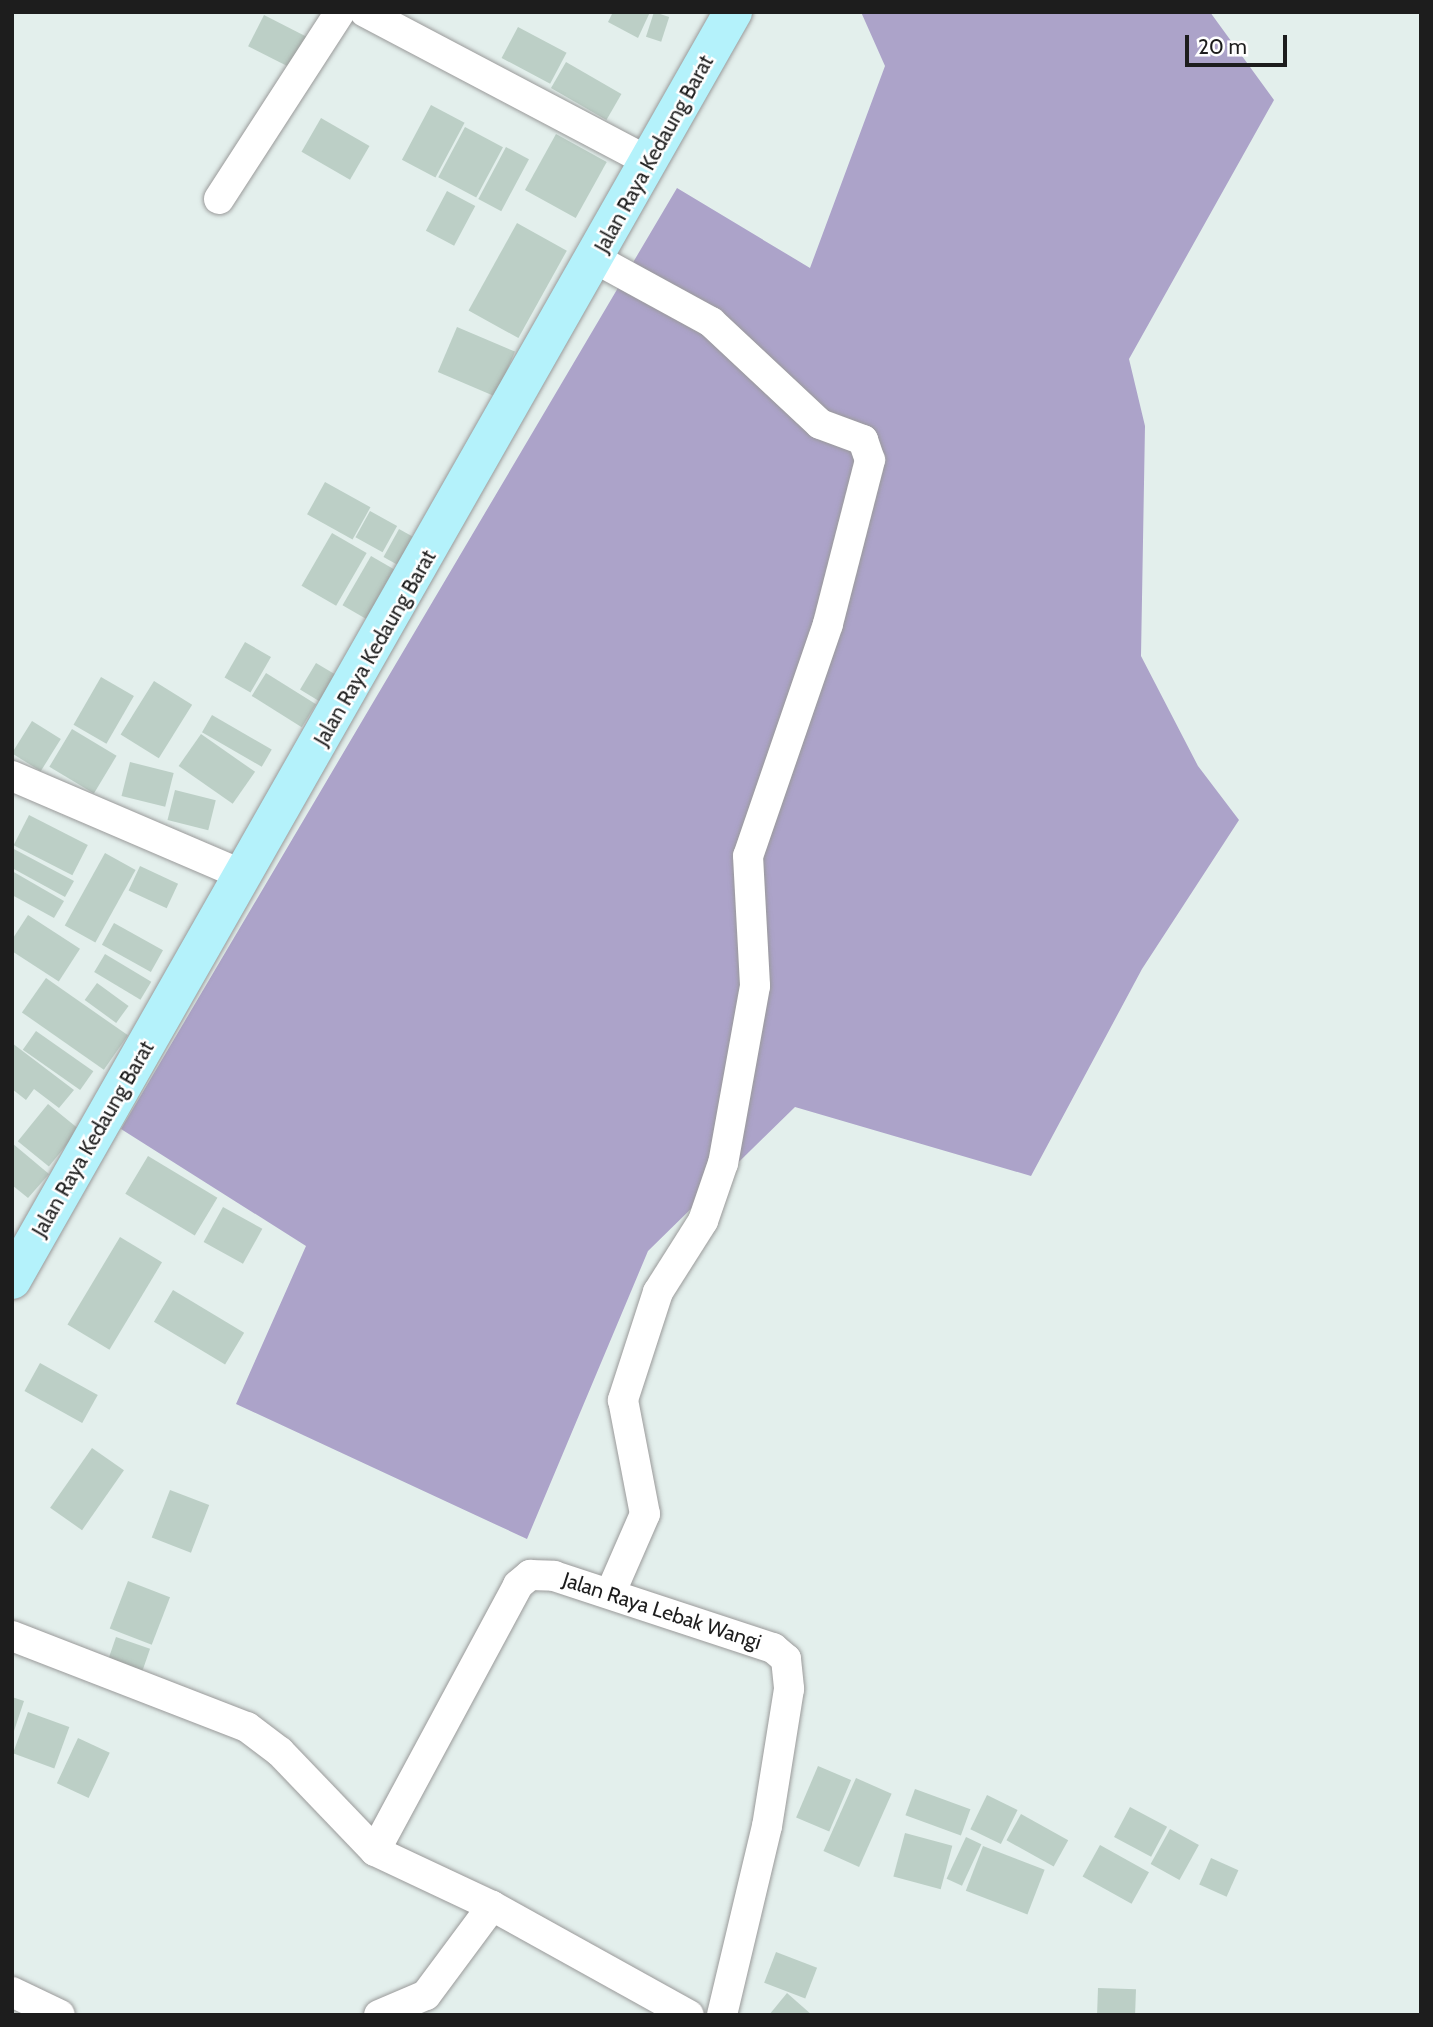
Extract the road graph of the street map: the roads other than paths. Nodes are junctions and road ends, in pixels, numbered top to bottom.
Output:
1 (340, 12) edge
2 (733, 12) edge
3 (367, 13) edge
4 (648, 161) junction
5 (219, 199) dead end
6 (596, 259) junction
7 (12, 776) edge
8 (243, 875) junction
9 (12, 1280) edge
10 (610, 1594) junction
11 (12, 1636) edge
12 (375, 1851) junction
13 (492, 1906) junction
14 (12, 1992) edge
15 (60, 2015) edge
16 (379, 2015) edge
17 (689, 2015) edge
18 (722, 2015) edge

1 - 5 street
2 - 4 street, Jalan Raya Kedaung Barat
3 - 4 street
4 - 6 street, Jalan Raya Kedaung Barat
6 - 8 street, Jalan Raya Kedaung Barat
6 - 10 street
7 - 8 street
8 - 9 street, Jalan Raya Kedaung Barat
10 - 12 street, Jalan Raya Lebak Wangi
10 - 18 street, Jalan Raya Lebak Wangi
11 - 12 street
12 - 13 street
13 - 16 street
13 - 17 street
14 - 15 street

